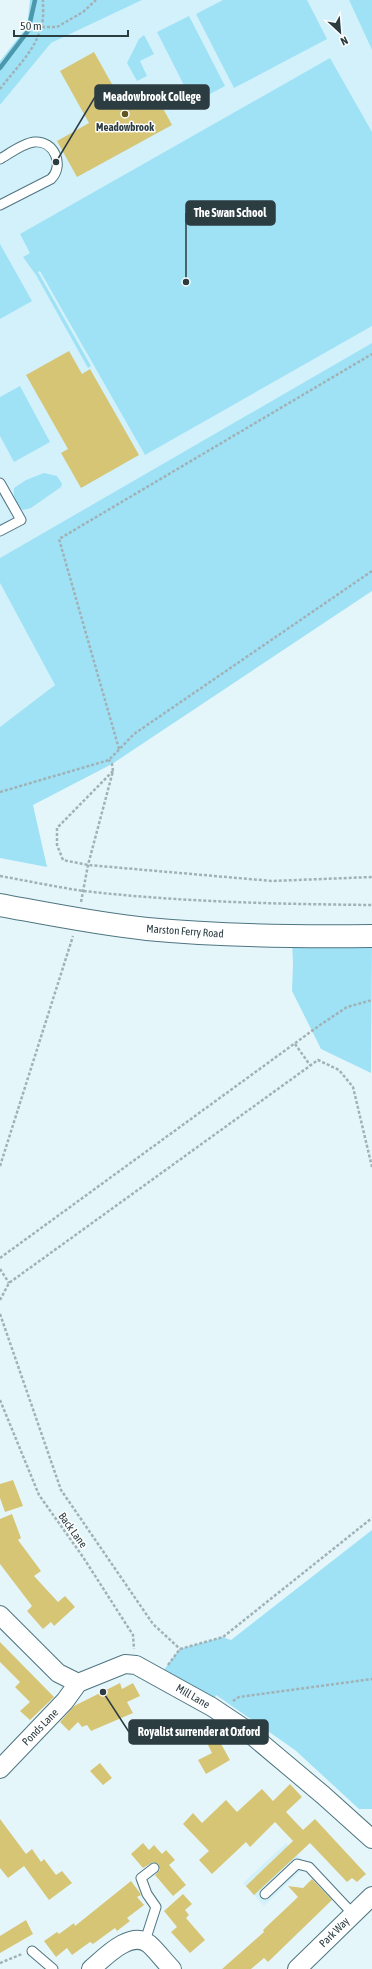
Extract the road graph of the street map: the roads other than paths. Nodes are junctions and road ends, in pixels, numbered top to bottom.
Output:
1 (0, 160) edge
2 (0, 205) edge
3 (0, 483) edge
4 (0, 531) edge
5 (0, 905) edge
6 (372, 936) edge
7 (0, 1615) edge
8 (78, 1682) junction
9 (0, 1769) edge
10 (372, 1840) edge
11 (154, 1868) dead end
12 (265, 1894) dead end
13 (372, 1896) edge
14 (353, 1914) junction
15 (145, 1941) junction
16 (32, 1951) road end
17 (53, 1969) edge
18 (91, 1969) edge
19 (172, 1969) edge
20 (297, 1969) edge

1 - 2 lane
3 - 4 lane
5 - 6 main road, Marston Ferry Road
7 - 8 street
8 - 9 street, Ponds Lane
8 - 10 street, Mill Lane
11 - 15 lane
12 - 14 lane
13 - 14 street, Park Way
14 - 20 street, Park Way
15 - 18 street
15 - 19 street
16 - 17 lane

